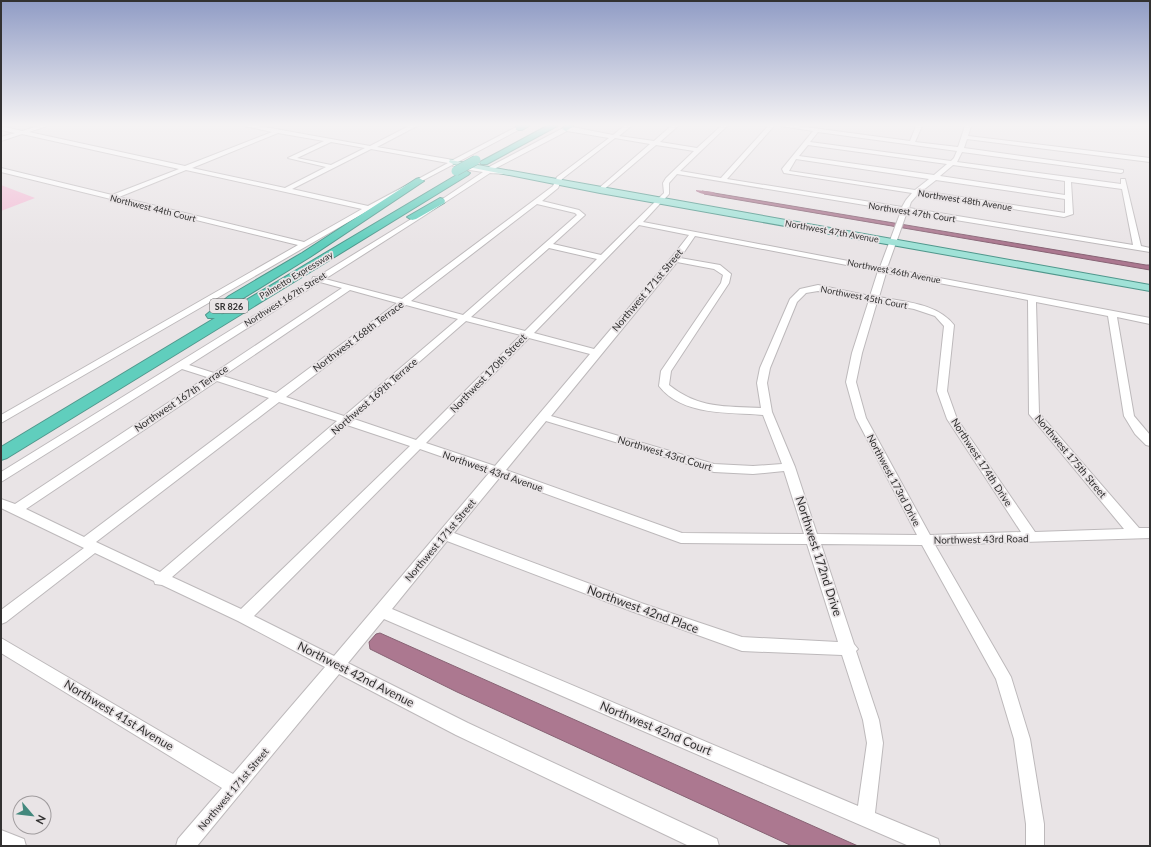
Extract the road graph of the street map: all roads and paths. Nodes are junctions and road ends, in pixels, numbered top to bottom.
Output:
1 (174, 166) edge
2 (191, 166) edge
3 (325, 166) edge
4 (335, 166) edge
5 (448, 166) edge
6 (460, 166) edge
7 (484, 166) junction
8 (576, 166) edge
9 (629, 166) edge
10 (682, 166) edge
11 (735, 166) edge
12 (788, 166) edge
13 (855, 166) edge
14 (950, 166) edge
15 (963, 166) edge
16 (1079, 166) edge
17 (1120, 166) edge
18 (332, 167) junction
19 (185, 168) junction
20 (456, 168) junction
21 (2, 171) edge
22 (1121, 171) junction
23 (675, 172) junction
24 (936, 177) junction
25 (722, 180) junction
26 (1068, 180) junction
27 (419, 181) junction
28 (558, 182) junction
29 (1124, 188) junction
30 (286, 190) junction
31 (600, 190) junction
32 (916, 192) junction
33 (1068, 197) junction
34 (111, 198) junction
35 (440, 201) junction
36 (660, 201) junction
37 (536, 202) junction
38 (369, 208) junction
39 (904, 210) junction
40 (638, 223) junction
41 (694, 233) junction
42 (894, 242) junction
43 (306, 245) junction
44 (547, 245) junction
45 (1138, 248) junction
46 (1150, 250) edge
47 (602, 258) junction
48 (674, 259) junction
49 (883, 269) junction
50 (316, 280) junction
51 (348, 288) junction
52 (1150, 288) edge
53 (875, 298) junction
54 (1032, 298) junction
55 (793, 301) joint
56 (403, 302) junction
57 (916, 307) joint
58 (1112, 314) junction
59 (226, 317) junction
60 (464, 319) junction
61 (206, 320) junction
62 (1150, 321) edge
63 (525, 335) junction
64 (595, 352) junction
65 (180, 366) junction
66 (213, 376) junction
67 (276, 398) junction
68 (767, 412) junction
69 (543, 417) junction
70 (1, 420) edge
71 (344, 421) junction
72 (1, 442) edge
73 (1150, 442) edge
74 (418, 446) junction
75 (1, 454) edge
76 (790, 467) junction
77 (497, 471) junction
78 (1, 478) edge
79 (1, 503) edge
80 (16, 510) junction
81 (1135, 533) junction
82 (1150, 533) edge
83 (444, 534) junction
84 (1032, 538) junction
85 (812, 539) junction
86 (926, 540) junction
87 (89, 545) junction
88 (160, 580) junction
89 (381, 611) junction
90 (243, 617) junction
91 (1, 618) edge
92 (1, 645) edge
93 (850, 649) junction
94 (336, 664) junction
95 (236, 786) junction
96 (865, 818) junction
97 (1, 838) edge
98 (17, 846) edge
99 (185, 846) edge
100 (710, 846) edge
101 (931, 846) edge
102 (1035, 846) edge

1 - 19 street
2 - 19 street
3 - 18 street
4 - 18 street
5 - 20 street, Northwest 47th Avenue
6 - 20 street
7 - 20 highway, Palmetto Expressway / SR 826
7 - 20 main road, Northwest 47th Avenue
7 - 28 main road, Northwest 47th Avenue
7 - 35 street, Northwest 167th Street
8 - 28 street, Northwest 168th Terrace
9 - 31 street
10 - 23 street, Northwest 170th Street
11 - 25 street
12 - 32 street, Northwest 48th Avenue
13 - 24 street
14 - 24 street, Northwest 173rd Drive
15 - 26 street
16 - 22 street
17 - 22 street
18 - 30 street
19 - 30 street
19 - 34 street
20 - 27 street
20 - 59 highway, Palmetto Expressway / SR 826
20 - 61 highway, Palmetto Expressway / SR 826
21 - 34 street, Northwest 44th Court
22 - 29 street
23 - 25 street, Northwest 47th Court
23 - 36 street, Northwest 170th Street
24 - 32 street, Northwest 173rd Drive
24 - 33 street
25 - 39 street, Northwest 47th Court
26 - 29 street
26 - 33 street
27 - 38 street
27 - 61 highway
28 - 31 main road, Northwest 47th Avenue
28 - 37 street, Northwest 168th Terrace
29 - 45 street
30 - 38 street
31 - 36 main road, Northwest 47th Avenue
32 - 33 street, Northwest 48th Avenue
32 - 39 street, Northwest 173rd Drive
34 - 43 street, Northwest 44th Court
35 - 50 street, Northwest 167th Street
35 - 59 highway
36 - 40 street, Northwest 170th Street
36 - 42 main road, Northwest 47th Avenue
37 - 44 street, Northwest 169th Terrace
37 - 56 street, Northwest 168th Terrace
38 - 43 street
39 - 42 street, Northwest 173rd Drive
39 - 45 street, Northwest 47th Court
40 - 41 street, Northwest 46th Avenue
40 - 47 street, Northwest 170th Street
41 - 48 street, Northwest 171st Street
41 - 49 street, Northwest 46th Avenue
42 - 49 street, Northwest 173rd Drive
42 - 52 main road, Northwest 47th Avenue
43 - 70 street
44 - 47 street
44 - 60 street, Northwest 169th Terrace
45 - 46 street, Northwest 47th Court
47 - 63 street, Northwest 170th Street
48 - 64 street, Northwest 171st Street
48 - 68 street
49 - 53 street, Northwest 173rd Drive
49 - 54 street, Northwest 46th Avenue
50 - 51 street
50 - 65 street, Northwest 167th Street
51 - 56 street
51 - 66 street, Northwest 167th Terrace
53 - 55 street, Northwest 45th Court
53 - 57 street, Northwest 45th Court
53 - 86 street, Northwest 173rd Drive
54 - 58 street, Northwest 46th Avenue
54 - 81 street, Northwest 175th Street
55 - 68 street, Northwest 172nd Drive
56 - 60 street
56 - 67 street, Northwest 168th Terrace
57 - 84 street, Northwest 174th Drive
58 - 62 street, Northwest 46th Avenue
58 - 73 street
59 - 75 highway, Palmetto Expressway / SR 826
60 - 63 street
60 - 71 street, Northwest 169th Terrace
61 - 72 highway, Palmetto Expressway / SR 826
63 - 64 street
63 - 74 street, Northwest 170th Street
64 - 69 street, Northwest 171st Street
65 - 66 street, Northwest 43rd Avenue
65 - 78 street, Northwest 167th Street
66 - 67 street, Northwest 43rd Avenue
66 - 80 street, Northwest 167th Terrace
67 - 71 street, Northwest 43rd Avenue
67 - 87 street, Northwest 168th Terrace
68 - 76 street, Northwest 172nd Drive
69 - 76 street, Northwest 43rd Court
69 - 77 street, Northwest 171st Street
71 - 74 street, Northwest 43rd Avenue
71 - 88 street, Northwest 169th Terrace
74 - 77 street, Northwest 43rd Avenue
74 - 90 street, Northwest 170th Street
76 - 85 street, Northwest 172nd Drive
77 - 83 street, Northwest 171st Street
77 - 85 street, Northwest 43rd Avenue
79 - 80 street, Northwest 42nd Avenue
80 - 87 street, Northwest 42nd Avenue
81 - 82 street, Northwest 43rd Road
81 - 84 street, Northwest 43rd Road
83 - 89 street, Northwest 171st Street
83 - 93 street, Northwest 42nd Place
84 - 86 street, Northwest 43rd Road
85 - 86 street, Northwest 43rd Road
85 - 93 street, Northwest 172nd Drive
86 - 102 street, Northwest 173rd Drive
87 - 88 street, Northwest 42nd Avenue
87 - 91 street, Northwest 168th Terrace
88 - 90 street, Northwest 42nd Avenue
89 - 94 street, Northwest 171st Street
89 - 96 street, Northwest 42nd Court
90 - 94 street, Northwest 42nd Avenue
92 - 95 street, Northwest 41st Avenue
93 - 96 street, Northwest 172nd Drive
94 - 95 street, Northwest 171st Street
94 - 100 street, Northwest 42nd Avenue
95 - 99 street, Northwest 171st Street
96 - 101 street, Northwest 42nd Court
97 - 98 street

